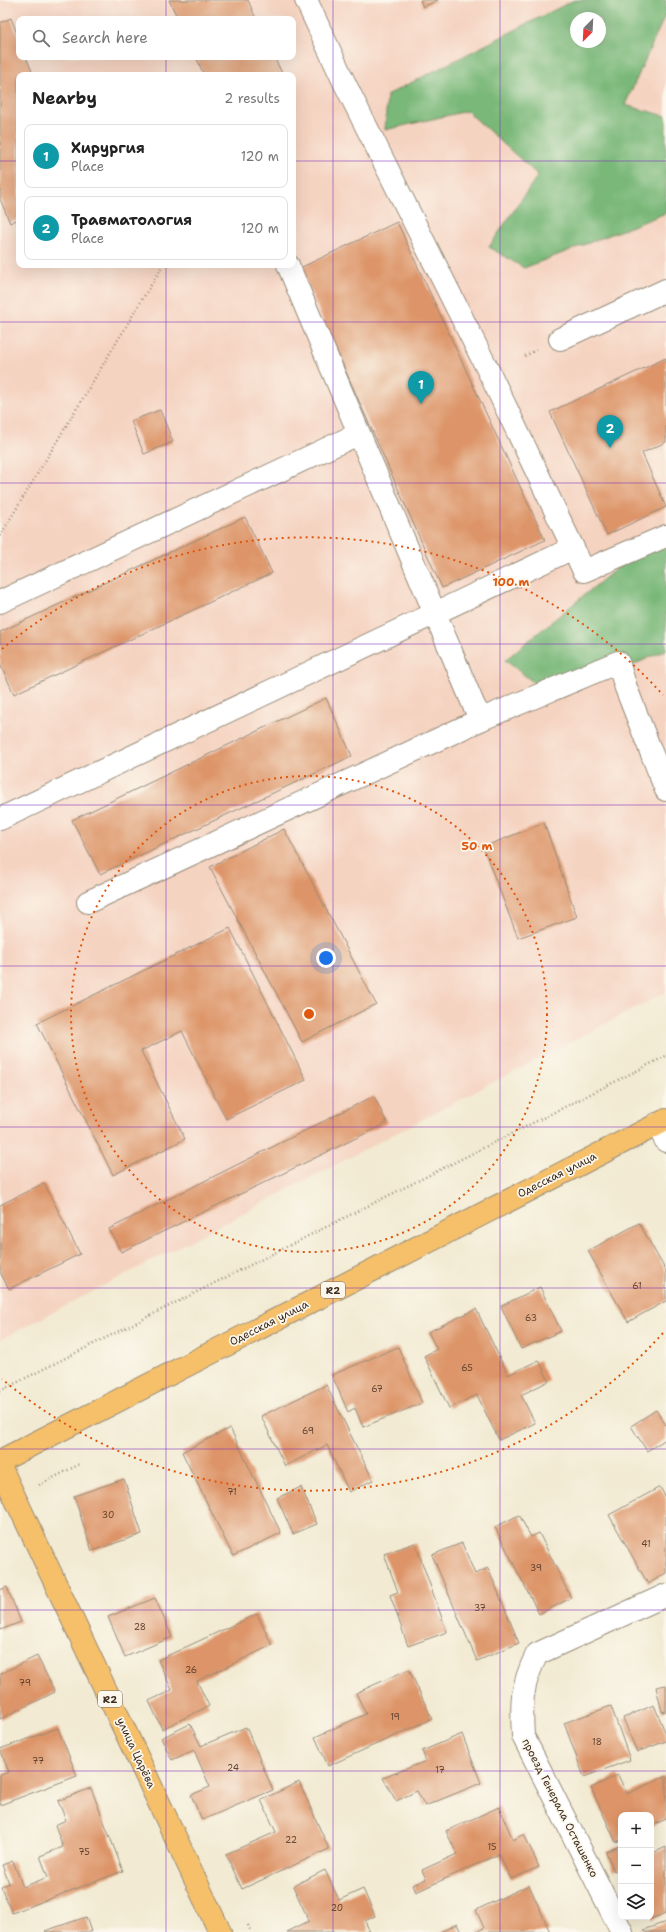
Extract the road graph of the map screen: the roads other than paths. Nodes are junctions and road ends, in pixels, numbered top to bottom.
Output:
1 (306, 0) edge
2 (289, 268) edge
3 (666, 290) edge
4 (560, 339) dead end
5 (358, 434) junction
6 (666, 536) edge
7 (573, 548) junction
8 (0, 602) edge
9 (434, 613) junction
10 (482, 720) junction
11 (666, 790) edge
12 (0, 819) edge
13 (88, 902) dead end
14 (663, 1128) edge
15 (0, 1460) edge
16 (0, 1466) edge
17 (666, 1595) edge
18 (220, 1932) edge
19 (622, 1932) edge

1 - 7 street
2 - 5 street
3 - 4 street
5 - 8 street
5 - 9 street
6 - 7 street
7 - 9 street
9 - 10 street
9 - 12 street
10 - 11 street
10 - 13 street
14 - 15 main road, Одесская улица / R2
16 - 18 main road, улица Царёва / R2
17 - 19 street, проезд Генерала Осташенко

